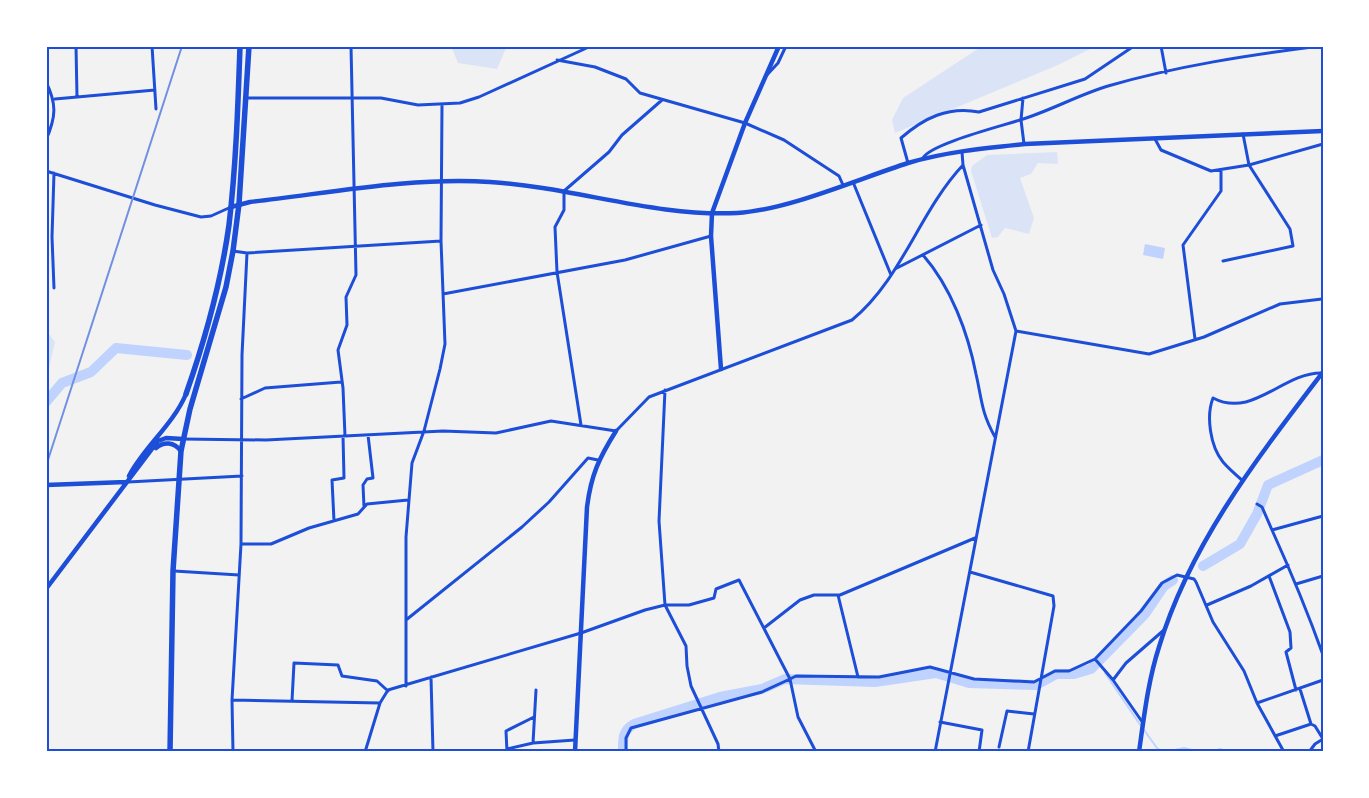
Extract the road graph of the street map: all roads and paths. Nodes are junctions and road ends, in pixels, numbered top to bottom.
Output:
1 (76, 46) edge
2 (152, 46) edge
3 (240, 46) edge
4 (249, 46) edge
5 (352, 46) edge
6 (590, 46) edge
7 (779, 46) edge
8 (786, 46) edge
9 (1134, 46) edge
10 (1161, 46) edge
11 (1320, 46) edge
12 (557, 60) junction
13 (1166, 73) junction
14 (765, 76) junction
15 (46, 82) edge
16 (155, 90) junction
17 (77, 97) junction
18 (246, 98) junction
19 (352, 98) junction
20 (1023, 98) junction
21 (55, 99) junction
22 (662, 100) junction
23 (442, 105) junction
24 (156, 109) dead end
25 (1021, 120) junction
26 (745, 122) junction
27 (1323, 131) edge
28 (1244, 134) junction
29 (1155, 139) junction
30 (46, 140) edge
31 (1024, 144) junction
32 (1323, 144) edge
33 (962, 152) junction
34 (923, 159) junction
35 (908, 163) junction
36 (963, 165) junction
37 (1249, 165) junction
38 (1222, 170) junction
39 (46, 171) edge
40 (54, 173) junction
41 (442, 181) junction
42 (853, 181) junction
43 (843, 185) junction
44 (354, 190) junction
45 (564, 191) junction
46 (239, 204) junction
47 (230, 207) junction
48 (712, 213) junction
49 (981, 224) junction
50 (711, 236) junction
51 (441, 241) junction
52 (355, 246) junction
53 (233, 251) junction
54 (247, 254) junction
55 (923, 255) junction
56 (1223, 261) dead end
57 (894, 270) junction
58 (557, 272) junction
59 (892, 275) junction
60 (54, 288) dead end
61 (443, 294) junction
62 (1322, 299) edge
63 (1016, 331) junction
64 (1195, 339) junction
65 (721, 369) junction
66 (1322, 373) edge
67 (342, 382) junction
68 (665, 390) junction
69 (186, 394) joint
70 (241, 400) junction
71 (580, 425) junction
72 (424, 431) junction
73 (616, 431) junction
74 (368, 434) junction
75 (344, 436) junction
76 (995, 437) junction
77 (183, 439) junction
78 (243, 441) junction
79 (180, 451) junction
80 (151, 452) junction
81 (598, 460) junction
82 (242, 476) junction
83 (178, 479) junction
84 (1243, 481) junction
85 (126, 482) junction
86 (46, 485) edge
87 (408, 500) junction
88 (1257, 504) dead end
89 (364, 507) junction
90 (1323, 516) edge
91 (334, 521) junction
92 (1272, 530) junction
93 (975, 538) junction
94 (241, 544) junction
95 (1288, 565) junction
96 (173, 571) junction
97 (970, 572) junction
98 (239, 576) junction
99 (1186, 576) junction
100 (1269, 576) junction
101 (1323, 576) edge
102 (1296, 584) junction
103 (46, 589) edge
104 (838, 595) junction
105 (665, 605) junction
106 (1206, 605) junction
107 (406, 620) junction
108 (764, 628) junction
109 (1164, 630) junction
110 (581, 633) junction
111 (1323, 655) edge
112 (1095, 659) junction
113 (950, 672) junction
114 (431, 677) junction
115 (858, 677) junction
116 (790, 679) junction
117 (1040, 680) junction
118 (1113, 680) junction
119 (1323, 680) edge
120 (406, 686) junction
121 (536, 690) dead end
122 (1298, 690) junction
123 (388, 691) junction
124 (232, 700) junction
125 (292, 701) junction
126 (380, 703) junction
127 (1257, 703) junction
128 (702, 707) junction
129 (1034, 714) junction
130 (534, 717) junction
131 (940, 722) junction
132 (1143, 723) junction
133 (1310, 724) junction
134 (1275, 736) junction
135 (1323, 739) edge
136 (575, 740) junction
137 (533, 743) junction
138 (999, 747) dead end
139 (507, 750) edge
140 (170, 752) edge
141 (233, 752) edge
142 (366, 752) edge
143 (433, 752) edge
144 (575, 752) edge
145 (626, 752) edge
146 (719, 752) edge
147 (816, 752) edge
148 (935, 752) edge
149 (979, 752) edge
150 (1028, 752) edge
151 (1139, 752) edge
152 (1284, 752) edge
153 (1308, 752) edge

1 - 17 street
2 - 16 street
3 - 47 highway
4 - 18 highway
5 - 19 street
6 - 12 street
7 - 14 street
8 - 14 street
9 - 20 street
10 - 13 street
11 - 13 street
12 - 22 street
12 - 23 street
13 - 25 street
14 - 26 street
15 - 21 street
16 - 17 street
16 - 24 street
17 - 21 street
18 - 19 street
18 - 46 highway
19 - 23 street
19 - 44 street
20 - 25 street
20 - 35 street
21 - 30 street
22 - 26 street
22 - 45 street
23 - 41 street
25 - 31 street
25 - 34 street
26 - 43 street
26 - 48 street
27 - 28 street
28 - 29 street
28 - 37 street
29 - 31 street
29 - 38 street
31 - 33 street
32 - 37 street
33 - 34 street
33 - 36 street
34 - 35 street
35 - 42 street
36 - 49 street
36 - 57 street
37 - 38 street
37 - 56 street
38 - 64 street
39 - 40 street
40 - 47 street
40 - 60 street
41 - 44 street
41 - 45 street
41 - 51 street
42 - 43 street
42 - 59 street
43 - 48 street
44 - 46 street
44 - 52 street
45 - 48 street
45 - 58 street
46 - 47 street
46 - 53 highway
47 - 69 highway
48 - 50 street
49 - 55 street
49 - 63 street
50 - 58 street
50 - 65 street
51 - 52 street
51 - 61 street
52 - 54 street
52 - 67 street
53 - 54 street
53 - 77 highway
54 - 70 street
55 - 57 street
55 - 76 street
57 - 59 street
58 - 61 street
58 - 71 street
59 - 65 street
61 - 72 street
62 - 64 street
63 - 64 street
63 - 76 street
65 - 68 street
66 - 84 street
66 - 84 street
67 - 70 street
67 - 75 street
68 - 73 street
68 - 105 street
69 - 85 street
70 - 78 street
71 - 72 street
71 - 73 street
72 - 74 street
72 - 87 street
73 - 81 street
74 - 75 street
74 - 89 street
75 - 78 street
75 - 91 street
76 - 93 street
77 - 78 street
77 - 79 highway
77 - 80 street
78 - 82 street
79 - 80 street
79 - 83 highway
80 - 85 street
81 - 107 street
81 - 110 street
82 - 83 street
82 - 94 street
83 - 85 street
83 - 96 highway
84 - 99 street
85 - 86 street
85 - 103 street
87 - 89 street
87 - 107 street
88 - 92 street
89 - 91 street
90 - 92 street
91 - 94 street
92 - 95 street
93 - 97 street
93 - 104 street
94 - 98 street
95 - 100 street
95 - 102 street
96 - 98 street
96 - 140 highway
97 - 113 street
97 - 117 street
98 - 124 street
99 - 106 street
99 - 109 street
99 - 112 street
100 - 106 street
100 - 122 street
101 - 102 street
102 - 111 street
104 - 108 street
104 - 115 street
105 - 108 street
105 - 110 street
105 - 128 street
106 - 127 street
107 - 120 street
108 - 116 street
109 - 118 street
109 - 132 street
110 - 114 street
110 - 136 street
112 - 117 street
112 - 118 street
113 - 115 street
113 - 117 street
113 - 131 street
114 - 120 street
114 - 143 street
115 - 116 street
116 - 128 street
116 - 147 street
117 - 129 street
118 - 132 street
119 - 122 street
120 - 123 street
121 - 130 street
122 - 127 street
122 - 133 street
123 - 125 street
123 - 126 street
124 - 125 street
124 - 141 street
125 - 126 street
126 - 142 street
127 - 134 street
128 - 145 street
128 - 146 street
129 - 138 street
129 - 150 street
130 - 137 street
130 - 139 street
131 - 148 street
131 - 149 street
132 - 151 street
133 - 134 street
133 - 135 street
134 - 152 street
135 - 153 street
136 - 137 street
136 - 144 street
137 - 139 street

